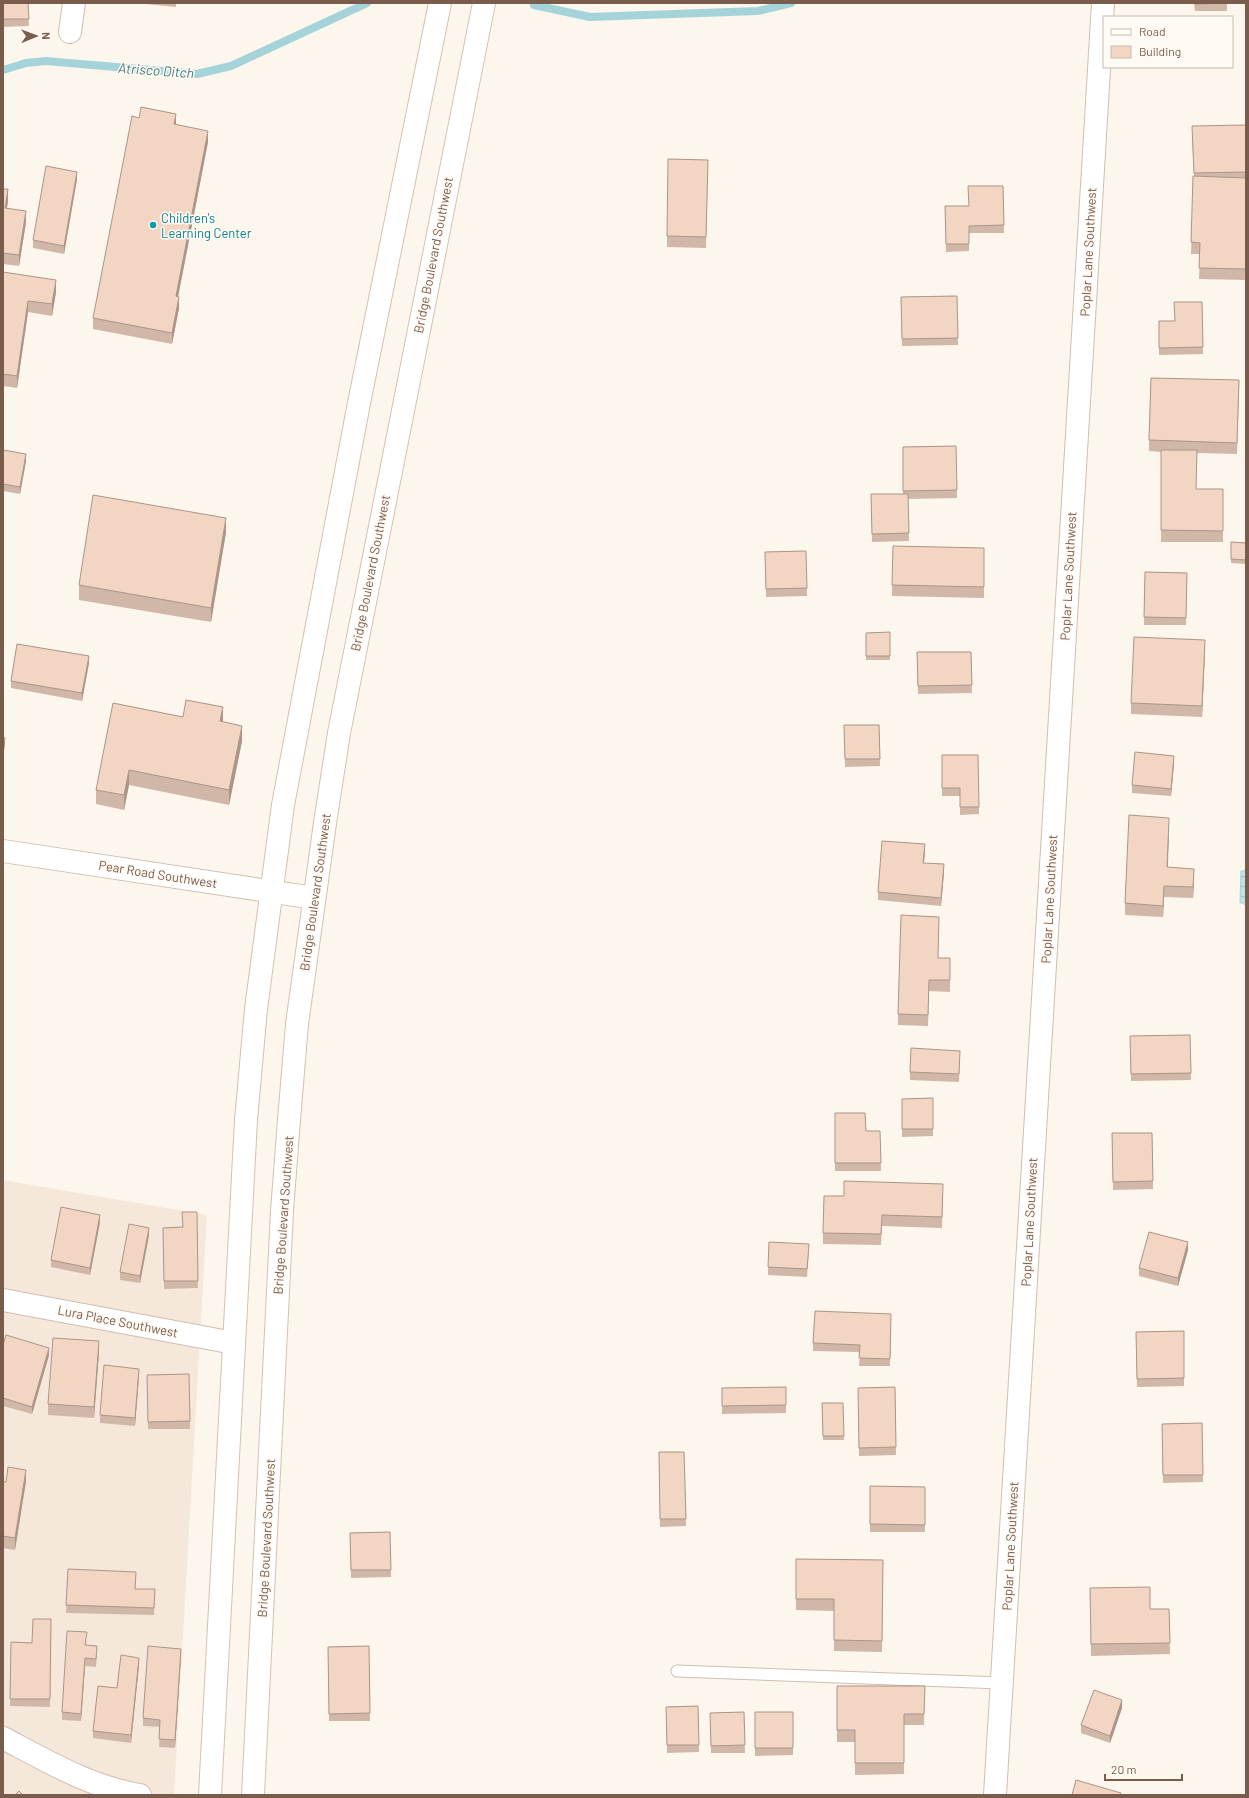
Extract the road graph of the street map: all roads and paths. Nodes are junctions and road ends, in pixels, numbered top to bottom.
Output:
1 (74, 3) edge
2 (440, 3) edge
3 (484, 3) edge
4 (1103, 3) edge
5 (70, 32) dead end
6 (3, 851) edge
7 (271, 891) junction
8 (314, 898) junction
9 (3, 1300) edge
10 (234, 1343) junction
11 (677, 1671) dead end
12 (1002, 1683) junction
13 (3, 1738) edge
14 (140, 1795) edge
15 (210, 1795) edge
16 (253, 1795) edge
17 (995, 1795) edge

1 - 5 main road
2 - 7 main road
3 - 8 main road, Bridge Boulevard Southwest
4 - 12 main road, Poplar Lane Southwest
6 - 7 main road, Pear Road Southwest
7 - 8 main road, Pear Road Southwest
7 - 10 main road
8 - 16 main road, Bridge Boulevard Southwest
9 - 10 main road, Lura Place Southwest
10 - 15 main road
11 - 12 lane
12 - 17 main road, Poplar Lane Southwest
13 - 14 main road

